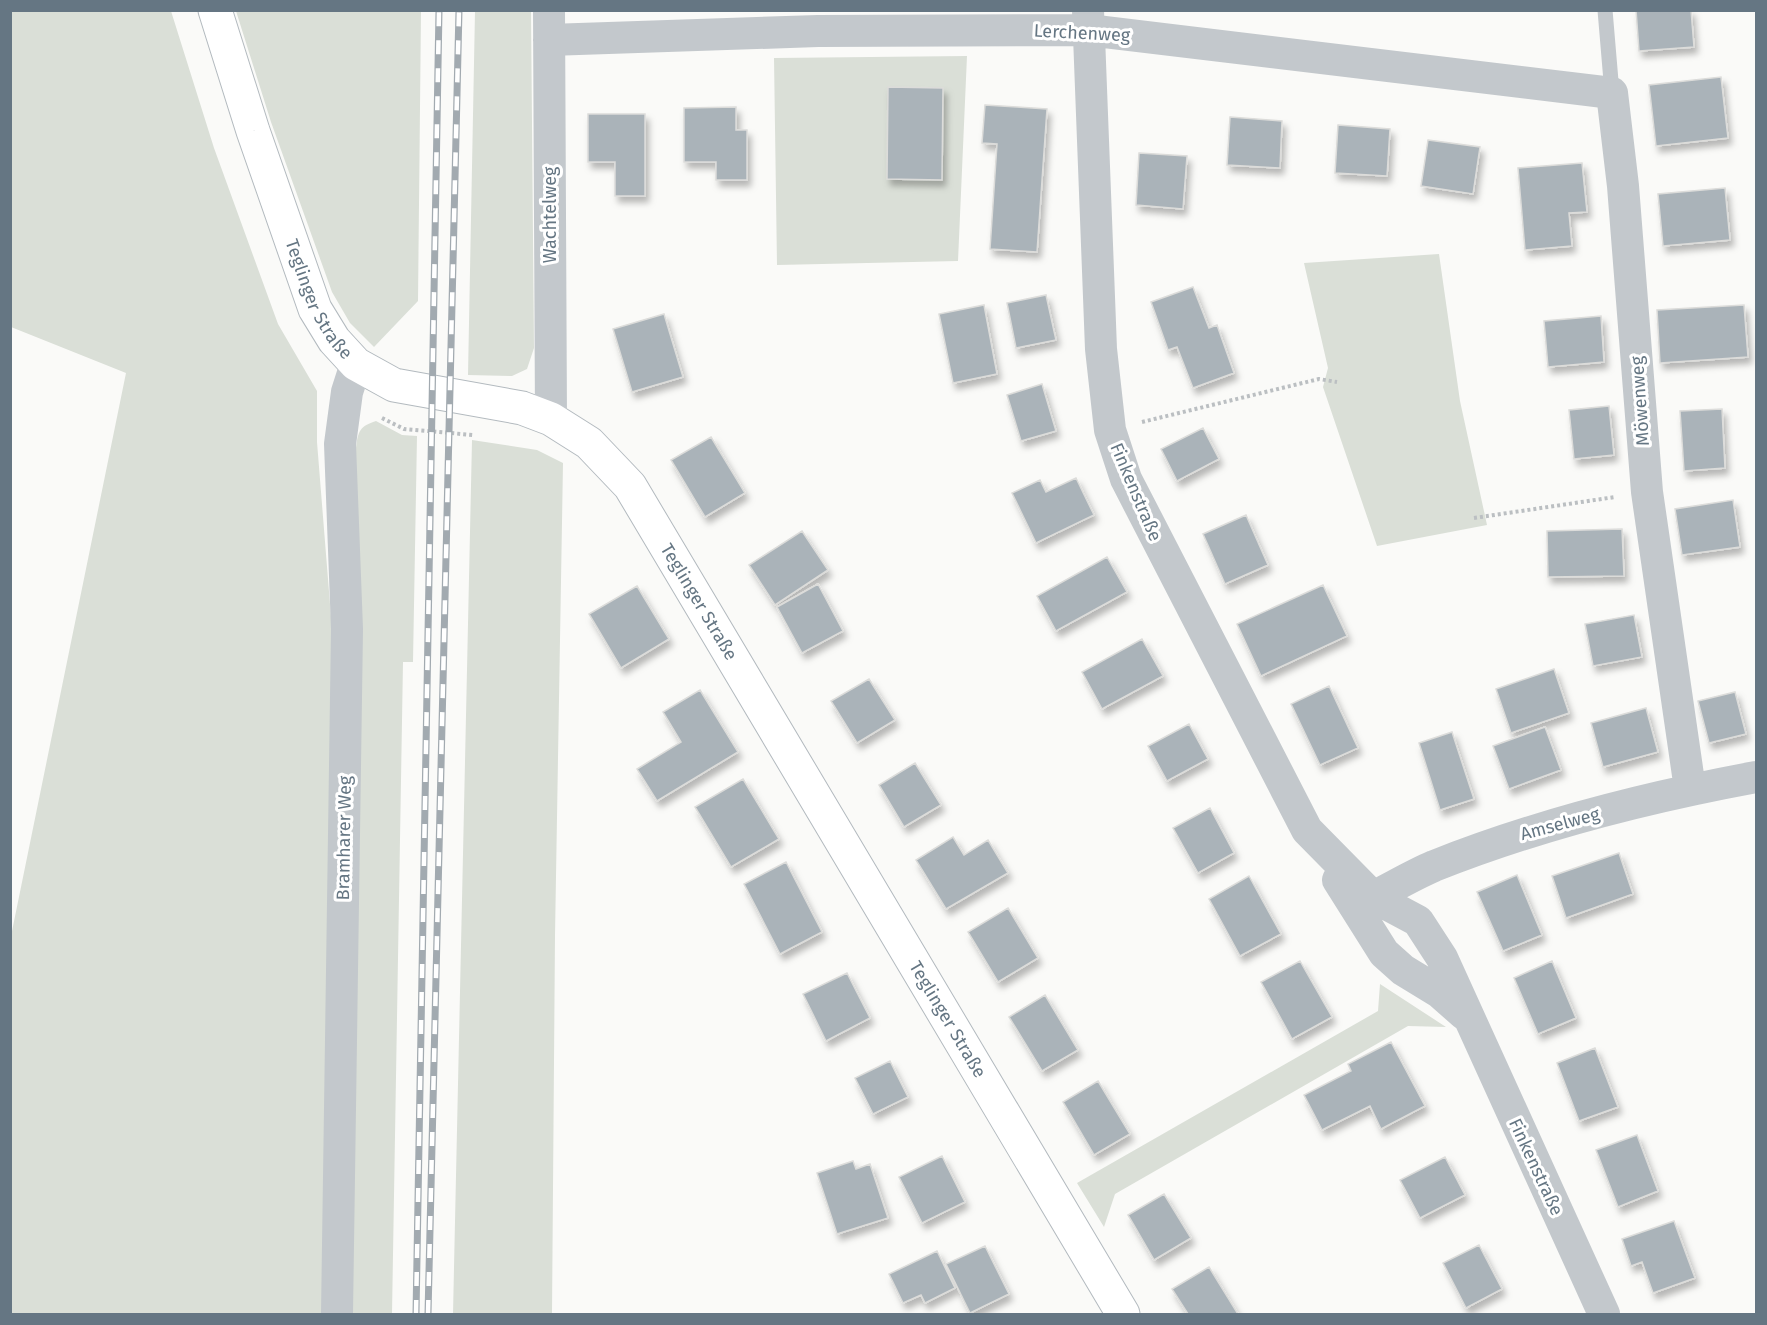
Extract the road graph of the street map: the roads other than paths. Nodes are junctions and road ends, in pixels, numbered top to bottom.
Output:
1 (215, 10) edge
2 (1605, 10) edge
3 (1088, 20) edge
4 (549, 25) edge
5 (1612, 93) junction
6 (351, 378) junction
7 (551, 419) junction
8 (1756, 777) edge
9 (1690, 789) junction
10 (1307, 830) junction
11 (1373, 897) junction
12 (1469, 1019) junction
13 (337, 1314) edge
14 (1123, 1314) edge
15 (1604, 1314) edge

1 - 6 street, Teglinger Straße
2 - 5 lane, Möwenweg
3 - 4 street, Lerchenweg
3 - 5 street, Lerchenweg
3 - 10 street, Finkenstraße
4 - 7 street, Wachtelweg
5 - 9 street, Möwenweg
6 - 7 street, Teglinger Straße
6 - 13 street, Bramharer Weg
7 - 14 street, Teglinger Straße
8 - 9 street, Amselweg
9 - 11 street, Amselweg
10 - 11 street, Finkenstraße
10 - 12 street, Finkenstraße
11 - 12 street, Finkenstraße
12 - 15 street, Finkenstraße

